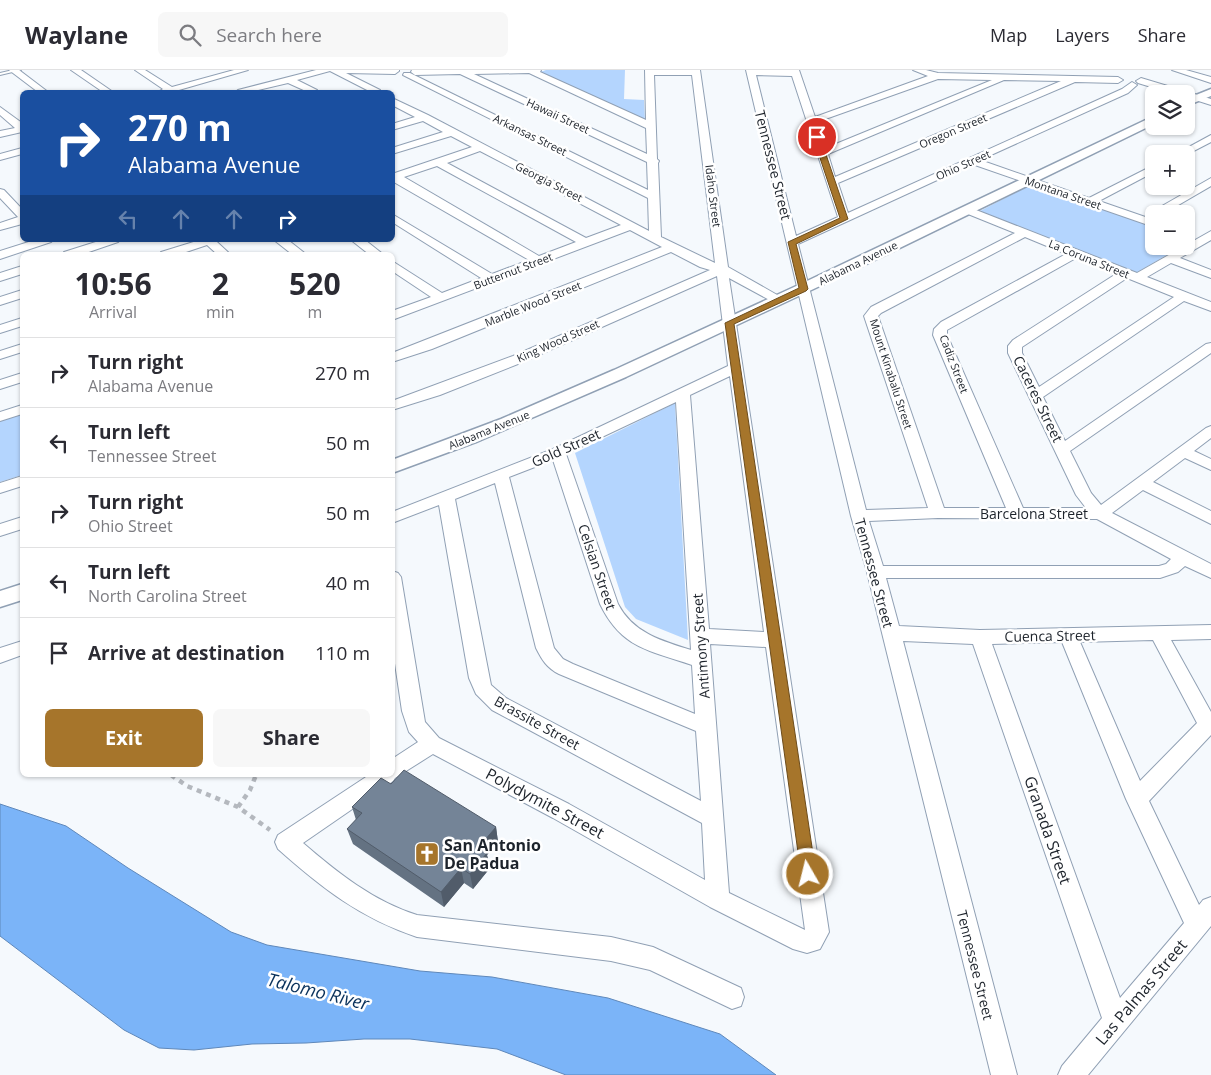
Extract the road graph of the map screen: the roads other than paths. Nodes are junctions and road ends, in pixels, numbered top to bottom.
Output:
1 (16, 70) edge
2 (76, 70) edge
3 (139, 70) edge
4 (202, 70) edge
5 (244, 70) edge
6 (326, 70) edge
7 (334, 70) edge
8 (918, 70) edge
9 (980, 70) edge
10 (1042, 70) edge
11 (1105, 70) edge
12 (1176, 70) edge
13 (396, 71) edge
14 (466, 71) edge
15 (535, 71) edge
16 (649, 71) edge
17 (696, 71) edge
18 (750, 71) edge
19 (413, 72) edge
20 (795, 72) edge
21 (0, 74) edge
22 (937, 76) junction
23 (217, 78) junction
24 (1006, 78) junction
25 (1074, 79) junction
26 (290, 80) junction
27 (1211, 80) edge
28 (1129, 81) junction
29 (1146, 85) edge
30 (41, 90) edge
31 (105, 90) edge
32 (165, 90) edge
33 (170, 90) edge
34 (255, 90) edge
35 (310, 90) edge
36 (373, 90) edge
37 (1211, 92) edge
38 (1195, 94) edge
39 (1195, 97) edge
40 (395, 102) edge
41 (1211, 102) edge
42 (0, 110) edge
43 (425, 117) junction
44 (812, 121) junction
45 (1145, 123) edge
46 (20, 126) edge
47 (395, 126) edge
48 (652, 127) junction
49 (20, 129) edge
50 (452, 132) junction
51 (0, 134) edge
52 (1211, 138) edge
53 (482, 147) junction
54 (1195, 147) edge
55 (395, 150) edge
56 (20, 151) edge
57 (2, 153) edge
58 (822, 153) junction
59 (654, 161) junction
60 (972, 161) junction
61 (438, 162) junction
62 (1145, 173) edge
63 (395, 178) edge
64 (395, 179) edge
65 (1028, 181) junction
66 (1211, 181) edge
67 (832, 182) junction
68 (652, 196) junction
69 (2, 197) edge
70 (1089, 202) junction
71 (1170, 205) edge
72 (967, 210) junction
73 (20, 213) edge
74 (395, 219) edge
75 (844, 219) junction
76 (20, 221) edge
77 (1145, 221) edge
78 (632, 225) junction
79 (0, 227) edge
80 (1024, 233) junction
81 (655, 237) junction
82 (1195, 238) edge
83 (1208, 241) edge
84 (41, 242) edge
85 (49, 242) edge
86 (108, 242) edge
87 (204, 242) edge
88 (212, 242) edge
89 (283, 242) edge
90 (360, 242) edge
91 (792, 242) junction
92 (586, 243) junction
93 (672, 247) junction
94 (59, 252) edge
95 (77, 252) edge
96 (174, 252) edge
97 (223, 252) edge
98 (297, 252) edge
99 (374, 252) edge
100 (1076, 253) junction
101 (0, 255) edge
102 (1170, 259) junction
103 (539, 260) junction
104 (395, 267) edge
105 (20, 271) edge
106 (716, 271) junction
107 (1211, 274) edge
108 (1132, 275) junction
109 (0, 277) edge
110 (491, 279) junction
111 (804, 289) junction
112 (20, 295) edge
113 (1183, 296) junction
114 (441, 298) junction
115 (0, 301) edge
116 (775, 302) junction
117 (1211, 307) edge
118 (395, 315) edge
119 (20, 323) edge
120 (730, 323) junction
121 (0, 329) edge
122 (1211, 346) edge
123 (20, 349) edge
124 (0, 355) edge
125 (395, 357) edge
126 (736, 368) junction
127 (20, 378) edge
128 (0, 386) edge
129 (683, 393) junction
130 (1036, 395) junction
131 (395, 405) edge
132 (20, 410) edge
133 (0, 417) edge
134 (1211, 431) edge
135 (1062, 450) junction
136 (558, 452) junction
137 (1184, 452) junction
138 (1211, 465) edge
139 (395, 466) edge
140 (500, 476) junction
141 (20, 482) edge
142 (1142, 483) junction
143 (0, 488) edge
144 (446, 497) junction
145 (938, 513) junction
146 (1017, 514) junction
147 (1100, 514) junction
148 (860, 516) junction
149 (395, 517) edge
150 (1211, 518) edge
151 (20, 524) edge
152 (0, 530) edge
153 (1182, 557) junction
154 (876, 572) junction
155 (1211, 572) edge
156 (20, 593) edge
157 (395, 597) edge
158 (0, 599) edge
159 (890, 633) junction
160 (1159, 634) junction
161 (1209, 634) edge
162 (1068, 635) junction
163 (700, 636) junction
164 (980, 637) junction
165 (774, 640) junction
166 (20, 649) edge
167 (0, 656) edge
168 (701, 661) junction
169 (1210, 724) edge
170 (707, 727) junction
171 (432, 744) junction
172 (395, 768) edge
173 (383, 777) edge
174 (1137, 799) junction
175 (712, 818) junction
176 (718, 898) junction
177 (1204, 917) edge
178 (812, 941) joint
179 (732, 996) dead end
180 (1116, 1022) junction
181 (1004, 1075) edge
182 (1071, 1075) edge

1 - 21 lane
1 - 30 street
2 - 31 street
3 - 32 street
4 - 23 street
5 - 23 street
6 - 26 street
7 - 13 street
7 - 36 street
8 - 22 street
9 - 24 street
10 - 25 street
11 - 28 street
12 - 27 street
13 - 19 street
14 - 15 street
14 - 19 street
14 - 59 street, Hawaii Street
15 - 48 street
16 - 17 street
16 - 48 street
17 - 106 street, Idaho Street
18 - 20 street
18 - 91 street, Tennessee Street
19 - 68 street, Arkansas Street
20 - 44 street
22 - 24 street
22 - 44 street
23 - 33 street
24 - 25 street
24 - 58 street
25 - 28 street
25 - 67 street, Oregon Street
26 - 34 street
26 - 35 street
28 - 29 street
28 - 60 street, Ohio Street
37 - 38 street
39 - 41 street
40 - 43 street, Georgia Street
42 - 46 street
43 - 47 street
43 - 50 street, Georgia Street
44 - 58 street
45 - 65 street, Alabama Avenue
48 - 59 street
49 - 51 street
50 - 53 street, Georgia Street
50 - 55 street
52 - 54 street
53 - 61 street
53 - 78 street, Georgia Street
56 - 57 street
58 - 67 street
59 - 68 street
60 - 65 street, Montana Street
60 - 75 street, Ohio Street
61 - 63 street
61 - 92 street
62 - 70 street
64 - 103 street
65 - 70 street, Montana Street
65 - 72 street, Alabama Avenue
66 - 71 street
67 - 75 street
68 - 81 street
69 - 73 street
70 - 77 street, Montana Street
72 - 80 street, La Coruna Street
72 - 111 street, Alabama Avenue
74 - 110 street
75 - 91 street, Ohio Street
76 - 79 street
78 - 81 street, Georgia Street
78 - 92 street, Butternut Street
80 - 100 street, La Coruna Street
80 - 145 street, Mount Kinabalu Street
81 - 93 street, Georgia Street
82 - 83 street
83 - 102 street
84 - 101 street
85 - 94 street
86 - 95 street
87 - 96 street
88 - 97 street
89 - 98 street
90 - 99 street
91 - 111 street, Tennessee Street
92 - 103 street, Butternut Street
93 - 106 street, Georgia Street
93 - 125 street, Marble Wood Street
100 - 108 street, La Coruna Street
100 - 146 street, Cadiz Street
102 - 107 street
102 - 108 street
103 - 110 street, Butternut Street
104 - 114 street
105 - 109 street
106 - 116 street, Georgia Street
106 - 120 street, Idaho Street
106 - 131 street, King Wood Street
108 - 113 street, La Coruna Street
108 - 130 street, Caceres Street
110 - 114 street, Butternut Street
111 - 116 street, Alabama Avenue
111 - 148 street, Tennessee Street
112 - 115 street
113 - 117 street, La Coruna Street
113 - 130 street
114 - 118 street, Butternut Street
116 - 120 street, Alabama Avenue
119 - 121 street
120 - 126 street, Idaho Street
120 - 139 street, Alabama Avenue
122 - 135 street
123 - 124 street
126 - 129 street, Gold Street
126 - 165 street, Idaho Street
127 - 128 street
129 - 136 street, Gold Street
129 - 163 street, Antimony Street
130 - 135 street, Caceres Street
132 - 133 street
134 - 137 street, Barcelona Street
135 - 147 street, Caceres Street
136 - 140 street, Gold Street
136 - 168 street, Celsian Street
137 - 138 street
137 - 142 street, Barcelona Street
140 - 144 street, Gold Street
140 - 170 street
141 - 143 street
142 - 147 street, Barcelona Street
142 - 150 street
144 - 149 street, Gold Street
144 - 175 street, Brassite Street
145 - 146 street, Barcelona Street
145 - 148 street, Barcelona Street
146 - 147 street, Barcelona Street
147 - 153 street
148 - 154 street, Tennessee Street
151 - 152 street
153 - 154 street
153 - 155 street
154 - 159 street, Tennessee Street
156 - 158 street
157 - 171 street, Polydymite Street
159 - 164 street, Cuenca Street
159 - 181 street, Tennessee Street
160 - 161 street, Cuenca Street
160 - 162 street, Cuenca Street
160 - 169 street
162 - 164 street, Cuenca Street
162 - 174 street
163 - 165 street
163 - 168 street, Antimony Street
164 - 180 street, Granada Street
165 - 178 street, Idaho Street
166 - 167 street
168 - 170 street, Antimony Street
169 - 174 street
170 - 175 street, Antimony Street
171 - 172 street
171 - 176 street, Polydymite Street
173 - 179 street
174 - 177 street
175 - 176 street, Antimony Street
176 - 178 street, Polydymite Street
177 - 180 street, Las Palmas Street
180 - 182 street, Las Palmas Street

